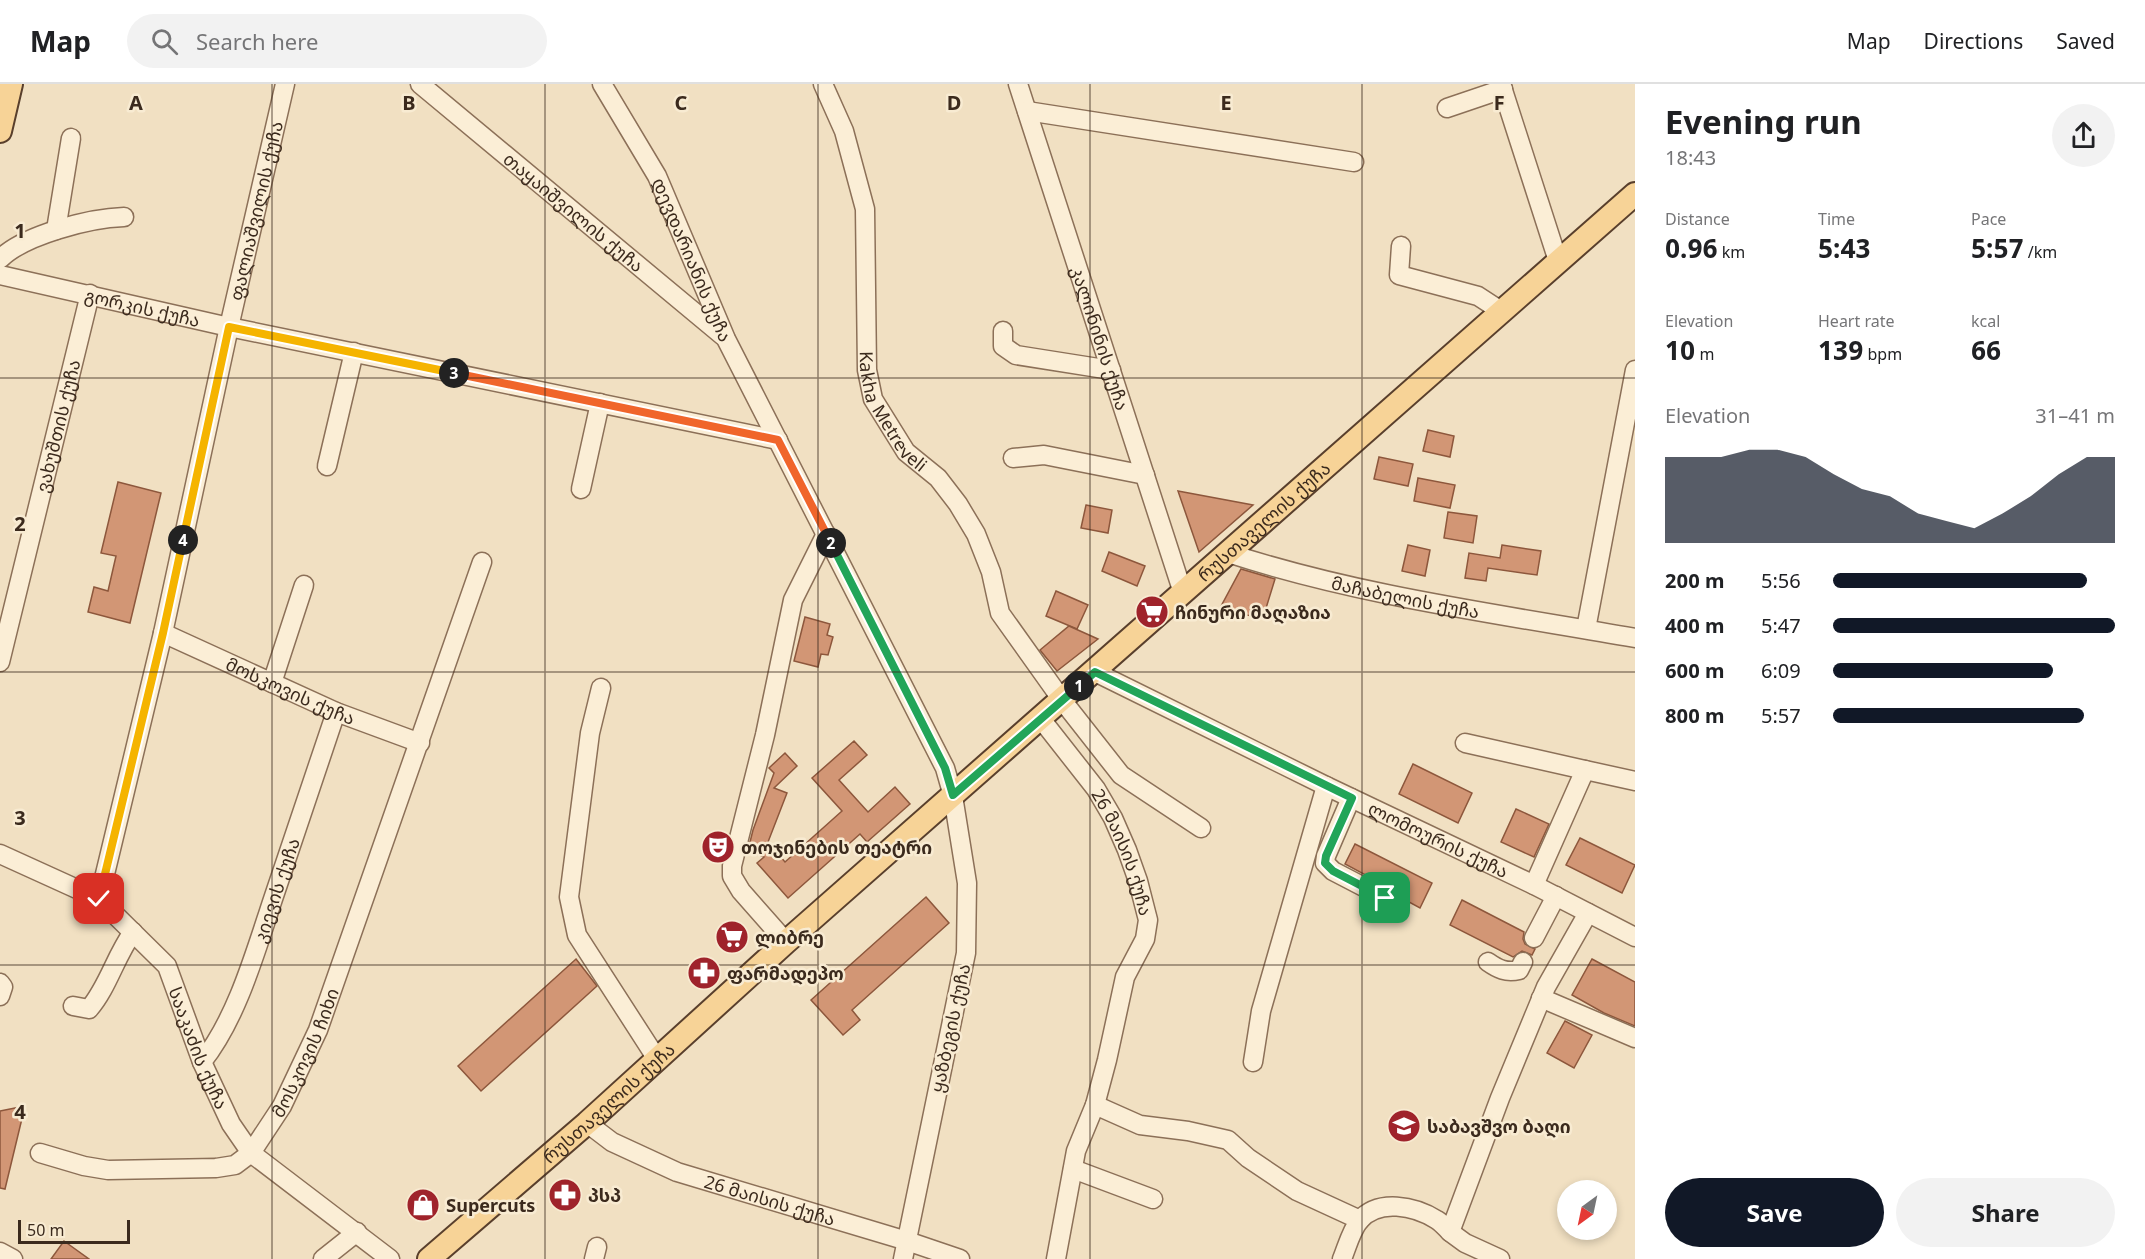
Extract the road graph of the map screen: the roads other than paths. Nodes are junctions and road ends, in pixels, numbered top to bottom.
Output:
1 (11, 84) edge
2 (285, 84) edge
3 (420, 84) edge
4 (602, 84) edge
5 (823, 84) edge
6 (1018, 84) edge
7 (1502, 86) edge
8 (1447, 108) dead end
9 (1027, 111) junction
10 (0, 131) edge
11 (71, 138) dead end
12 (1354, 162) dead end
13 (1635, 194) edge
14 (124, 217) dead end
15 (56, 230) junction
16 (1401, 246) dead end
17 (0, 260) edge
18 (1558, 261) junction
19 (0, 275) edge
20 (90, 294) junction
21 (1501, 312) junction
22 (229, 327) junction
23 (1003, 331) dead end
24 (726, 339) junction
25 (354, 352) junction
26 (1111, 370) junction
27 (1635, 370) edge
28 (600, 403) junction
29 (778, 440) junction
30 (1012, 458) dead end
31 (327, 466) dead end
32 (1145, 475) junction
33 (581, 489) dead end
34 (826, 534) junction
35 (1228, 553) junction
36 (482, 562) dead end
37 (304, 585) dead end
38 (1184, 593) junction
39 (1586, 629) junction
40 (163, 633) junction
41 (1635, 638) edge
42 (0, 662) edge
43 (1095, 672) junction
44 (272, 683) junction
45 (601, 688) dead end
46 (1062, 700) junction
47 (336, 712) junction
48 (1041, 719) junction
49 (420, 743) junction
50 (1465, 743) dead end
51 (1585, 770) junction
52 (1635, 781) edge
53 (1326, 786) junction
54 (953, 795) junction
55 (1352, 798) junction
56 (1201, 828) dead end
57 (0, 854) edge
58 (1534, 885) junction
59 (1556, 896) junction
60 (1385, 898) dead end
61 (99, 899) junction
62 (1588, 913) junction
63 (133, 932) junction
64 (1635, 937) edge
65 (1534, 938) dead end
66 (786, 942) junction
67 (1488, 962) dead end
68 (1523, 962) dead end
69 (0, 983) edge
70 (0, 996) edge
71 (1541, 998) junction
72 (73, 1006) dead end
73 (1635, 1038) edge
74 (657, 1059) junction
75 (202, 1062) junction
76 (1253, 1062) dead end
77 (1095, 1105) junction
78 (587, 1123) junction
79 (40, 1153) dead end
80 (251, 1153) junction
81 (1073, 1168) junction
82 (1154, 1199) dead end
83 (1360, 1220) junction
84 (357, 1232) junction
85 (1450, 1232) junction
86 (905, 1250) edge
87 (0, 1252) edge
88 (13, 1259) edge
89 (323, 1259) edge
90 (390, 1259) edge
91 (429, 1259) edge
92 (960, 1259) edge
93 (1056, 1259) edge
94 (1342, 1259) edge
95 (1500, 1259) edge

1 - 10 main road
2 - 22 street, ფალიაშვილის ქუჩა
3 - 24 street, თაყაიშვილის ქუჩა
4 - 24 street, დევდარიანის ქუჩა
5 - 46 street, Kakha Metreveli
6 - 9 street, კალინინის ქუჩა
7 - 8 street
7 - 18 street
9 - 12 street
9 - 26 street, კალინინის ქუჩა
11 - 15 street
13 - 18 main road, რუსთაველის ქუჩა
14 - 15 street
15 - 17 street
16 - 21 street
18 - 21 main road, რუსთაველის ქუჩა
19 - 20 street, გორკის ქუჩა
20 - 22 street, გორკის ქუჩა
20 - 42 street, ვახუშთის ქუჩა
21 - 35 main road, რუსთაველის ქუჩა
22 - 25 street, გორკის ქუჩა
22 - 40 street, ფალიაშვილის ქუჩა
23 - 26 street
24 - 29 street, დევდარიანის ქუჩა
25 - 28 street, გორკის ქუჩა
25 - 31 street
26 - 32 street, კალინინის ქუჩა
27 - 39 street
28 - 29 street, გორკის ქუჩა
28 - 33 street
29 - 34 street
30 - 32 street
32 - 38 street, კალინინის ქუჩა
34 - 54 street
34 - 66 street
35 - 38 main road, რუსთაველის ქუჩა
35 - 39 street, მაჩაბელის ქუჩა
36 - 49 street, მოსკოვის ჩიხი
37 - 44 street
38 - 43 main road, რუსთაველის ქუჩა
39 - 41 street, მაჩაბელის ქუჩა
40 - 44 street, მოსკოვის ქუჩა
40 - 61 street, ფალიაშვილის ქუჩა
43 - 46 main road, რუსთაველის ქუჩა
43 - 53 street, ლომოურის ქუჩა
44 - 47 street, მოსკოვის ქუჩა
45 - 74 street
46 - 48 main road, რუსთაველის ქუჩა
46 - 56 street, Kakha Metreveli
47 - 49 street, მოსკოვის ქუჩა
47 - 75 street, კიევის ქუჩა
48 - 54 main road, რუსთაველის ქუჩა
48 - 77 street, 26 მაისის ქუჩა
49 - 80 street, მოსკოვის ჩიხი
50 - 51 street
51 - 52 street
51 - 58 street
53 - 55 street, ლომოურის ქუჩა
53 - 76 street
54 - 66 main road, რუსთაველის ქუჩა
54 - 86 street, ყაზბეგის ქუჩა
55 - 58 street, ლომოურის ქუჩა
55 - 60 street
57 - 61 street, სააკაძის ქუჩა
58 - 59 street, ლომოურის ქუჩა
59 - 62 street, ლომოურის ქუჩა
59 - 65 street
61 - 63 street, სააკაძის ქუჩა
62 - 64 street, ლომოურის ქუჩა
62 - 71 street
63 - 72 street
63 - 75 street, სააკაძის ქუჩა
66 - 74 main road, რუსთაველის ქუჩა
67 - 68 street
69 - 70 street
71 - 73 street
71 - 85 street
74 - 78 main road, რუსთაველის ქუჩა
75 - 80 street, სააკაძის ქუჩა
77 - 81 street, 26 მაისის ქუჩა
77 - 83 street
78 - 86 street, 26 მაისის ქუჩა
78 - 91 main road, რუსთაველის ქუჩა
79 - 80 street, მოსკოვის ჩიხი
80 - 84 street, სააკაძის ქუჩა
81 - 82 street
81 - 93 street, 26 მაისის ქუჩა
83 - 85 street
83 - 94 street
84 - 89 street
84 - 90 street, სააკაძის ქუჩა
85 - 95 street
86 - 92 street, 26 მაისის ქუჩა
87 - 88 street

